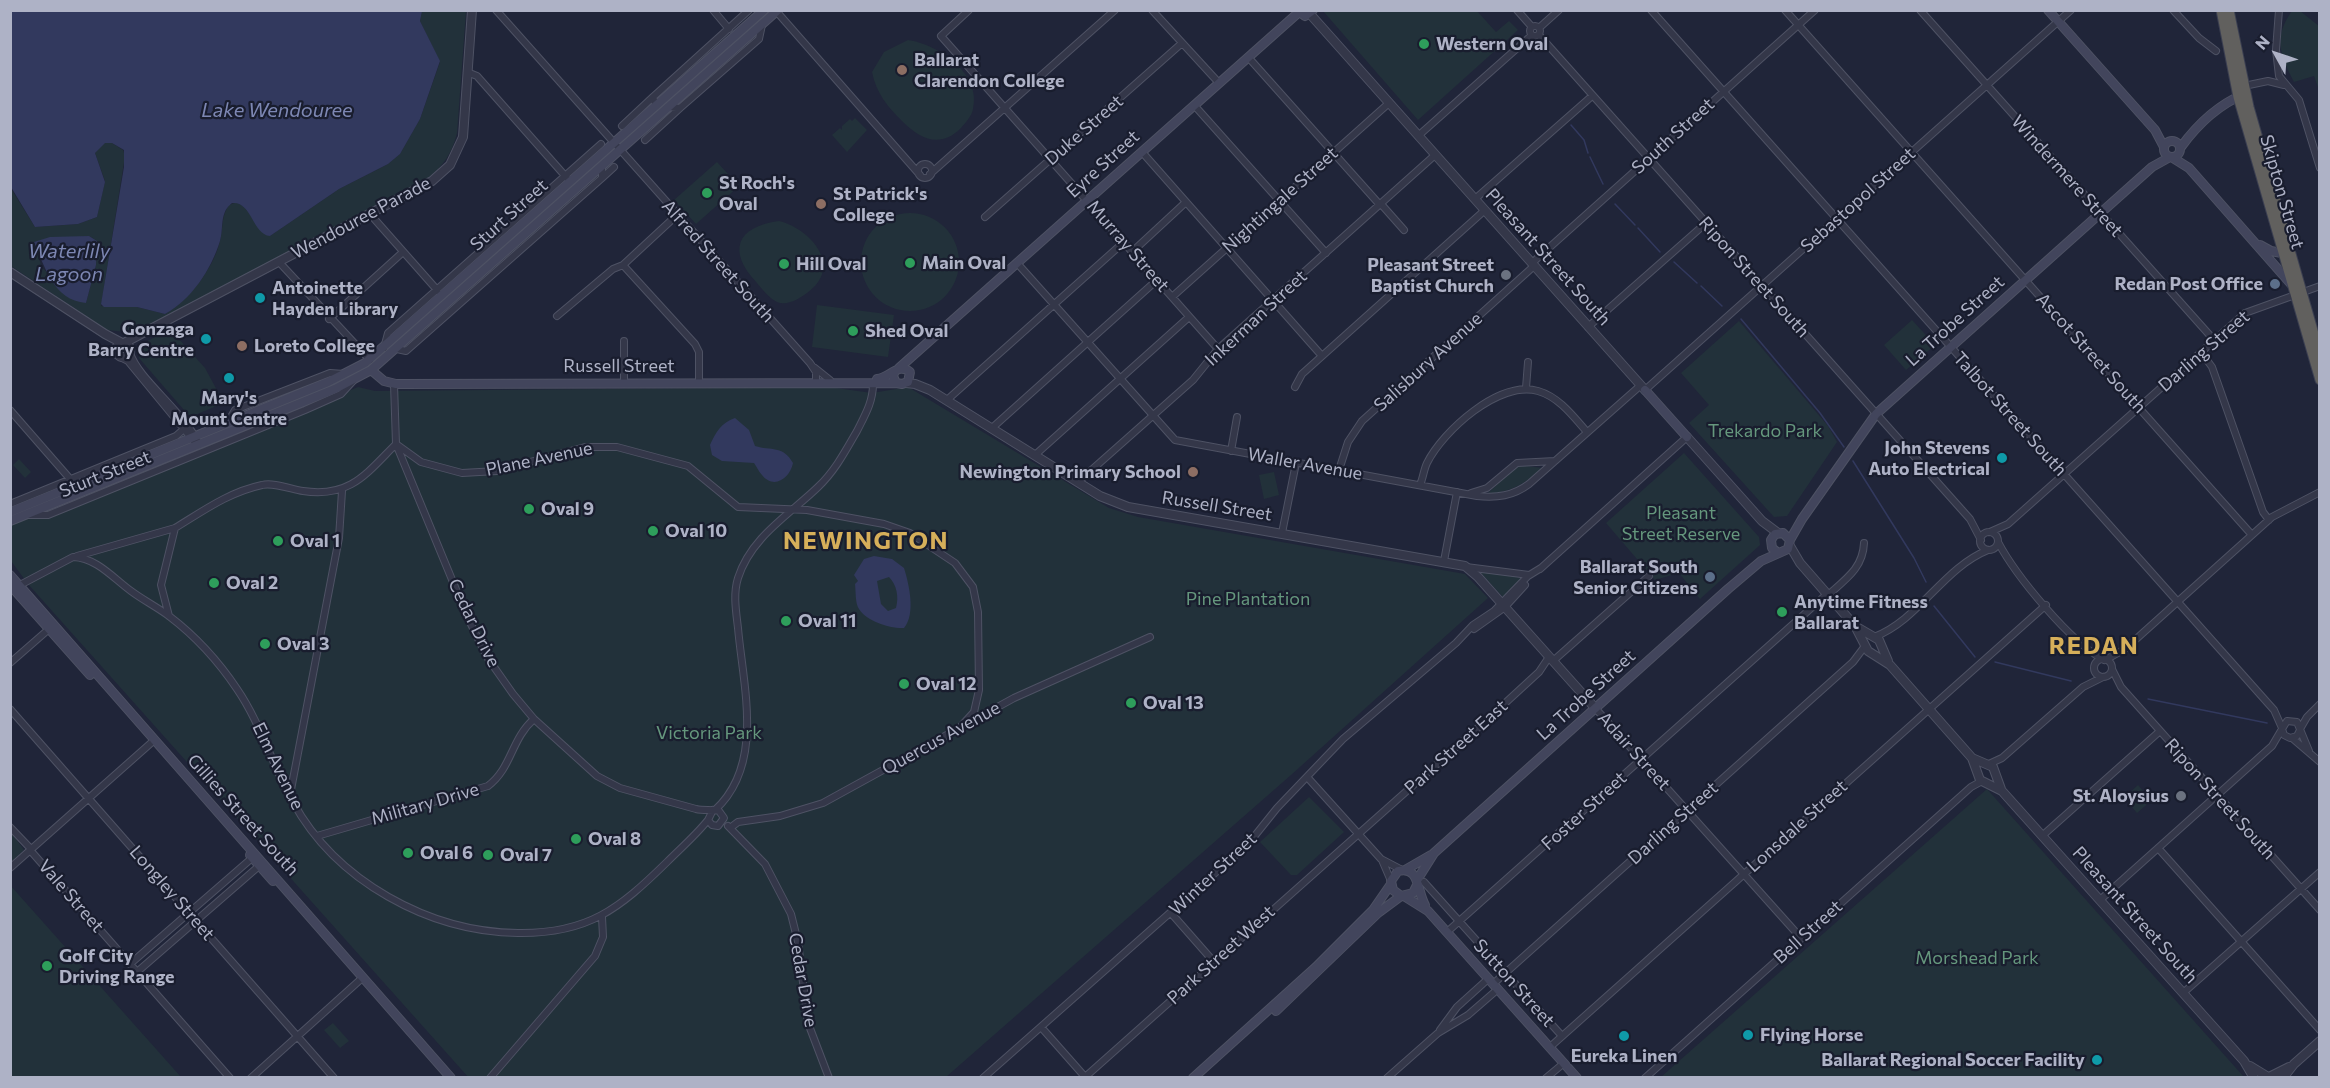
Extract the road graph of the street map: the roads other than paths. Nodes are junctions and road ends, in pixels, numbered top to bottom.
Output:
1 (470, 10) edge
2 (496, 10) edge
3 (713, 10) edge
4 (749, 10) edge
5 (764, 10) edge
6 (969, 10) edge
7 (1115, 10) edge
8 (1152, 10) edge
9 (1517, 10) edge
10 (1559, 10) edge
11 (1651, 10) edge
12 (1785, 10) edge
13 (1815, 10) edge
14 (1920, 10) edge
15 (2049, 10) edge
16 (2071, 10) edge
17 (2173, 10) edge
18 (2221, 10) edge
19 (2229, 10) edge
20 (2279, 10) edge
21 (777, 11) edge
22 (1297, 12) edge
23 (1311, 12) edge
24 (2058, 22) junction
25 (762, 24) junction
26 (1798, 25) junction
27 (729, 29) junction
28 (1535, 31) junction
29 (1182, 43) junction
30 (2216, 51) dead end
31 (1248, 57) junction
32 (2278, 69) junction
33 (467, 72) junction
34 (2267, 81) junction
35 (1219, 83) junction
36 (1987, 86) junction
37 (2287, 87) junction
38 (2241, 90) junction
39 (1723, 92) junction
40 (1592, 96) junction
41 (655, 102) junction
42 (1389, 103) junction
43 (1194, 105) junction
44 (668, 107) junction
45 (1005, 107) junction
46 (680, 108) junction
47 (622, 126) dead end
48 (2155, 130) junction
49 (1418, 136) junction
50 (645, 140) dead end
51 (601, 144) dead end
52 (2177, 145) junction
53 (617, 147) junction
54 (2164, 148) junction
55 (1142, 152) junction
56 (1333, 153) junction
57 (1911, 153) junction
58 (1435, 155) junction
59 (1648, 158) junction
60 (2171, 158) junction
61 (907, 159) junction
62 (1051, 159) junction
63 (944, 162) junction
64 (926, 164) junction
65 (602, 166) junction
66 (614, 167) dead end
67 (2152, 167) junction
68 (2189, 168) junction
69 (2319, 168) edge
70 (930, 174) junction
71 (920, 175) junction
72 (602, 178) junction
73 (568, 179) junction
74 (1475, 199) junction
75 (1088, 200) junction
76 (1280, 201) junction
77 (1186, 202) junction
78 (1380, 205) junction
79 (1485, 210) junction
80 (370, 214) junction
81 (2100, 214) junction
82 (677, 215) junction
83 (985, 218) dead end
84 (1837, 219) junction
85 (1706, 223) junction
86 (1404, 230) dead end
87 (2252, 239) junction
88 (1124, 242) junction
89 (1227, 248) junction
90 (403, 252) junction
91 (1132, 252) junction
92 (1326, 253) junction
93 (2286, 254) junction
94 (279, 262) junction
95 (1017, 263) junction
96 (623, 265) junction
97 (1533, 265) junction
98 (10, 272) edge
99 (1157, 280) junction
100 (2025, 280) junction
101 (2291, 284) junction
102 (1762, 286) junction
103 (2319, 286) edge
104 (440, 293) junction
105 (2298, 293) junction
106 (1172, 297) junction
107 (1273, 300) junction
108 (1054, 304) junction
109 (557, 316) dead end
110 (1189, 317) junction
111 (329, 319) junction
112 (1588, 327) junction
113 (105, 334) junction
114 (142, 334) junction
115 (931, 340) junction
116 (2214, 340) junction
117 (624, 341) dead end
118 (1087, 342) junction
119 (123, 343) junction
120 (1950, 347) junction
121 (397, 349) junction
122 (1218, 349) junction
123 (130, 352) junction
124 (118, 354) junction
125 (2199, 354) junction
126 (2319, 355) edge
127 (1322, 356) junction
128 (1528, 362) dead end
129 (370, 365) junction
130 (812, 366) junction
131 (897, 369) junction
132 (910, 372) junction
133 (1120, 379) junction
134 (2319, 380) edge
135 (823, 381) junction
136 (873, 381) junction
137 (394, 382) junction
138 (624, 382) junction
139 (896, 382) junction
140 (699, 383) junction
141 (906, 383) junction
142 (1295, 387) dead end
143 (1526, 388) junction
144 (1643, 388) junction
145 (930, 390) junction
146 (947, 400) junction
147 (2139, 408) junction
148 (10, 410) edge
149 (1876, 414) junction
150 (1153, 416) junction
151 (1237, 417) dead end
152 (257, 425) junction
153 (992, 428) junction
154 (184, 429) junction
155 (1587, 432) junction
156 (1687, 437) junction
157 (195, 441) junction
158 (396, 444) junction
159 (1231, 450) junction
160 (1035, 455) junction
161 (1556, 460) junction
162 (1296, 463) junction
163 (1339, 470) junction
164 (2064, 475) junction
165 (72, 482) junction
166 (1078, 482) junction
167 (1420, 485) junction
168 (342, 491) junction
169 (1457, 492) junction
170 (2319, 492) edge
171 (1467, 494) junction
172 (10, 504) edge
173 (793, 508) junction
174 (10, 512) edge
175 (26, 514) junction
176 (1970, 519) junction
177 (2269, 520) junction
178 (10, 521) edge
179 (2008, 524) junction
180 (175, 528) junction
181 (1990, 532) junction
182 (1282, 533) junction
183 (2252, 535) junction
184 (1981, 541) junction
185 (1998, 541) junction
186 (1780, 543) junction
187 (1864, 543) dead end
188 (1989, 550) junction
189 (74, 557) junction
190 (1969, 560) junction
191 (1444, 561) junction
192 (2008, 562) junction
193 (1465, 567) junction
194 (1541, 568) junction
195 (10, 575) edge
196 (1529, 575) junction
197 (1649, 576) dead end
198 (15, 585) edge
199 (1828, 594) junction
200 (2178, 602) junction
201 (1503, 605) junction
202 (2046, 605) junction
203 (170, 617) junction
204 (1855, 626) junction
205 (52, 627) junction
206 (1893, 627) junction
207 (1150, 637) dead end
208 (1873, 637) junction
209 (1865, 645) junction
210 (1881, 646) junction
211 (2086, 649) junction
212 (2125, 649) junction
213 (1872, 653) junction
214 (1551, 659) junction
215 (2104, 660) junction
216 (1853, 662) junction
217 (10, 663) edge
218 (1890, 665) junction
219 (2095, 668) junction
220 (2112, 669) junction
221 (2103, 677) junction
222 (2083, 687) junction
223 (2121, 687) junction
224 (2319, 704) edge
225 (10, 709) edge
226 (1596, 709) junction
227 (1929, 709) junction
228 (2274, 710) junction
229 (2311, 711) junction
230 (534, 718) junction
231 (2291, 720) junction
232 (963, 724) junction
233 (2282, 728) junction
234 (2300, 730) junction
235 (2160, 731) junction
236 (2291, 738) junction
237 (152, 742) junction
238 (2272, 746) junction
239 (2308, 751) junction
240 (1642, 760) junction
241 (2319, 762) edge
242 (1986, 773) junction
243 (1308, 777) junction
244 (2217, 795) junction
245 (89, 798) junction
246 (291, 799) junction
247 (725, 799) junction
248 (696, 809) junction
249 (714, 810) junction
250 (1687, 810) junction
251 (724, 817) junction
252 (709, 821) junction
253 (720, 825) junction
254 (10, 826) edge
255 (730, 828) junction
256 (1358, 834) junction
257 (317, 836) junction
258 (2042, 836) junction
259 (2158, 848) junction
260 (30, 850) junction
261 (1434, 854) junction
262 (254, 856) junction
263 (1382, 859) junction
264 (261, 864) junction
265 (10, 868) edge
266 (1404, 870) junction
267 (2319, 872) edge
268 (1743, 874) junction
269 (1391, 882) junction
270 (1420, 882) junction
271 (2301, 889) junction
272 (1402, 896) junction
273 (2100, 900) junction
274 (2319, 910) edge
275 (1428, 911) junction
276 (190, 913) junction
277 (1171, 913) junction
278 (602, 917) junction
279 (197, 921) junction
280 (1459, 921) junction
281 (1447, 932) junction
282 (1801, 938) junction
283 (2241, 942) junction
284 (1214, 962) junction
285 (130, 964) junction
286 (137, 972) junction
287 (1505, 973) junction
288 (361, 979) junction
289 (1493, 984) junction
290 (2183, 993) junction
291 (1041, 1027) junction
292 (2319, 1030) edge
293 (1438, 1033) junction
294 (298, 1035) junction
295 (1562, 1036) junction
296 (2319, 1041) edge
297 (1550, 1047) junction
298 (2244, 1061) junction
299 (1563, 1063) junction
300 (2294, 1064) junction
301 (230, 1077) edge
302 (251, 1077) edge
303 (333, 1077) edge
304 (446, 1077) edge
305 (452, 1077) edge
306 (490, 1077) edge
307 (829, 1077) edge
308 (983, 1077) edge
309 (1085, 1077) edge
310 (1193, 1077) edge
311 (1201, 1077) edge
312 (1387, 1077) edge
313 (1546, 1077) edge
314 (1577, 1077) edge
315 (1645, 1077) edge
316 (2254, 1077) edge
317 (2268, 1077) edge
318 (2283, 1077) edge

1 - 33 street, Wendouree Parade
2 - 53 street, Alfred Street South
3 - 27 street
4 - 27 street, Sturt Street
5 - 41 main road, Sturt Street
6 - 45 street, Murray Street
7 - 45 street
8 - 29 street
9 - 28 street, Ripon Street South
10 - 28 street
11 - 39 street, Talbot Street South
12 - 26 street, Ascot Street South
13 - 26 street, South Street
14 - 36 street, Windermere Street
15 - 24 main road
16 - 24 street, Sebastopol Street
17 - 30 street
18 - 38 highway, Skipton Street
19 - 38 highway, Skipton Street
20 - 32 street
21 - 25 main road, Sturt Street
21 - 61 street
22 - 23 main road
22 - 31 main road, Eyre Street
23 - 42 street, Pleasant Street South
24 - 36 street, Sebastopol Street
24 - 48 main road
25 - 44 main road, Sturt Street
25 - 46 street, Sturt Street
26 - 39 street, South Street
26 - 57 street, Ascot Street South
27 - 41 street, Sturt Street
28 - 40 street, Ripon Street South
28 - 49 street
29 - 35 street
29 - 62 street, Duke Street
31 - 35 main road, Eyre Street
31 - 56 street
32 - 34 street
32 - 37 street
33 - 73 street
33 - 80 street, Wendouree Parade
34 - 37 street
34 - 38 street
35 - 43 main road, Eyre Street
36 - 57 street, Sebastopol Street
36 - 81 street, Windermere Street
37 - 69 street
38 - 52 main road
38 - 93 highway, Skipton Street
39 - 59 street, South Street
39 - 84 street, Talbot Street South
40 - 59 street, Ripon Street South
40 - 74 street
41 - 47 street, Sturt Street
41 - 53 main road, Sturt Street
42 - 49 street, Pleasant Street South
42 - 56 street, Nightingale Street
43 - 55 main road, Eyre Street
43 - 76 street
44 - 46 street
44 - 53 main road, Sturt Street
45 - 62 street, Murray Street
45 - 63 street
46 - 50 street, Sturt Street
48 - 52 main road
48 - 54 main road
49 - 58 street, Pleasant Street South
51 - 73 street, Sturt Street
52 - 54 main road, La Trobe Street
52 - 60 main road, La Trobe Street
52 - 68 main road
53 - 65 main road, Sturt Street
53 - 73 main road, Sturt Street
53 - 82 street, Alfred Street South
54 - 60 main road
54 - 67 main road, La Trobe Street
55 - 75 main road, Eyre Street
55 - 77 street
56 - 76 street, Nightingale Street
56 - 78 street
57 - 84 street, Sebastopol Street
57 - 100 street, Ascot Street South
58 - 74 street, Pleasant Street South
58 - 78 street, Inkerman Street
59 - 85 street, Ripon Street South
59 - 97 street, South Street
60 - 67 main road, La Trobe Street
60 - 68 main road
61 - 64 street
61 - 71 street
62 - 75 street, Murray Street
62 - 83 street, Duke Street
63 - 64 street
63 - 70 street
64 - 70 street
64 - 71 street
65 - 72 street
65 - 121 main road, Sturt Street
66 - 72 street, Sturt Street
67 - 81 main road, La Trobe Street
68 - 87 main road
70 - 71 street
72 - 121 street, Sturt Street
73 - 104 main road, Sturt Street
74 - 79 street, Pleasant Street South
75 - 88 street, Murray Street
75 - 95 main road, Eyre Street
76 - 89 street, Nightingale Street
76 - 92 street
77 - 89 street
77 - 91 street
78 - 86 street
78 - 92 street, Inkerman Street
79 - 97 street, Pleasant Street South
79 - 127 street
80 - 90 street
80 - 94 street, Wendouree Parade
81 - 100 main road, La Trobe Street
81 - 116 street, Windermere Street
82 - 96 street
82 - 130 street, Alfred Street South
84 - 102 street, Sebastopol Street
84 - 120 street, Talbot Street South
85 - 102 street, Ripon Street South
85 - 112 street
87 - 93 main road
87 - 101 main road
88 - 91 street, Murray Street
88 - 108 street
89 - 106 street, Nightingale Street
89 - 107 street
90 - 104 street
90 - 111 street
91 - 99 street, Murray Street
92 - 107 street, Inkerman Street
93 - 101 highway, Skipton Street
93 - 105 highway, Skipton Street
94 - 111 street
94 - 114 street, Wendouree Parade
95 - 108 street, Waller Avenue
95 - 115 main road, Eyre Street
96 - 109 street
96 - 140 street
97 - 112 street, Pleasant Street South
97 - 163 street, Salisbury Avenue
98 - 113 street
99 - 106 street, Murray Street
99 - 118 street
100 - 120 main road, La Trobe Street
100 - 147 street, Ascot Street South
101 - 105 highway, Skipton Street
102 - 144 street, Sebastopol Street
102 - 149 street, Ripon Street South
103 - 105 street, Darling Street
104 - 129 main road, Sturt Street
105 - 116 street, Darling Street
105 - 126 highway, Skipton Street
105 - 134 highway, Skipton Street
106 - 110 street, Murray Street
107 - 122 street, Inkerman Street
107 - 127 street
108 - 118 street, Waller Avenue
108 - 146 street
110 - 122 street, Murray Street
110 - 133 street
111 - 129 street
112 - 144 street, Pleasant Street South
113 - 119 street
113 - 124 street
114 - 119 street, Wendouree Parade
114 - 123 street, Wendouree Parade
115 - 131 main road, Eyre Street
115 - 132 main road, Eyre Street
116 - 125 street, Darling Street
117 - 138 street
118 - 133 street, Waller Avenue
118 - 153 street
119 - 123 street
119 - 124 street
120 - 149 main road, La Trobe Street
120 - 164 street, Talbot Street South
121 - 129 main road, Sturt Street
122 - 150 street, Inkerman Street
123 - 124 street
123 - 157 street
124 - 154 street
125 - 147 street, Darling Street
125 - 177 street
127 - 142 street
128 - 143 street
129 - 137 main road, Russell Street
129 - 152 main road, Sturt Street
129 - 157 main road, Sturt Street
130 - 135 street
130 - 135 street, Alfred Street South
131 - 132 main road
131 - 136 main road, Russell Street
131 - 139 main road
132 - 141 main road
132 - 145 street, Russell Street
133 - 150 street, Waller Avenue
133 - 160 street
135 - 136 main road, Russell Street
135 - 140 main road, Russell Street
136 - 139 main road, Russell Street
136 - 173 street
137 - 138 main road, Russell Street
137 - 158 street
138 - 140 main road, Russell Street
139 - 141 main road
141 - 145 street, Russell Street
143 - 155 street
143 - 167 street
144 - 155 street, Waller Avenue
144 - 156 main road, Pleasant Street South
145 - 146 street, Russell Street
146 - 153 street, Russell Street
147 - 164 street, Darling Street
147 - 183 street, Ascot Street South
148 - 165 street
149 - 176 street, Ripon Street South
149 - 186 main road, La Trobe Street
150 - 159 street, Waller Avenue
150 - 166 street, Inkerman Street
151 - 159 street
152 - 157 main road, Sturt Street
152 - 175 street, Sturt Street
153 - 160 street, Russell Street
154 - 157 street
154 - 165 street, Sturt Street
155 - 161 street, Waller Avenue
156 - 186 street, Pleasant Street South
156 - 194 street, Winter Street
157 - 165 main road, Sturt Street
157 - 175 main road, Sturt Street
158 - 168 street
158 - 173 street, Plane Avenue
158 - 230 street, Cedar Drive
159 - 162 street, Waller Avenue
160 - 166 street, Russell Street
161 - 171 street
161 - 171 street, Waller Avenue
162 - 163 street, Waller Avenue
162 - 182 street
163 - 167 street, Waller Avenue
164 - 179 street, Darling Street
164 - 200 street, Talbot Street South
165 - 172 street, Sturt Street
165 - 174 main road, Sturt Street
166 - 182 street, Russell Street
167 - 169 street, Waller Avenue
168 - 180 street
168 - 246 street
169 - 171 street, Waller Avenue
169 - 191 street
170 - 177 street
173 - 232 street, Plane Avenue
173 - 247 street
175 - 178 main road, Sturt Street
176 - 181 street, Ripon Street South
176 - 184 street, Ripon Street South
177 - 183 street
179 - 181 street, Darling Street
179 - 185 street, Darling Street
180 - 189 street
180 - 203 street
181 - 184 street
181 - 185 street
182 - 191 street, Russell Street
183 - 200 street
184 - 188 street
184 - 190 street
185 - 188 street
185 - 192 street
186 - 199 street, Pleasant Street South
186 - 226 main road, La Trobe Street
187 - 199 street, Foster Street
188 - 190 street
188 - 192 street
189 - 198 street
189 - 203 street, Elm Avenue
190 - 206 street
191 - 193 street, Russell Street
192 - 202 street
193 - 196 street, Russell Street
193 - 201 street, Adair Street
194 - 196 street, Winter Street
194 - 201 street, Winter Street
195 - 198 main road, Gillies Street South
196 - 201 street, Winter Street
197 - 214 street, Park Street East
198 - 205 main road, Gillies Street South
199 - 204 street, Pleasant Street South
199 - 240 street, Foster Street
200 - 212 street
200 - 228 street, Talbot Street South
201 - 214 street, Adair Street
201 - 243 street, Winter Street
202 - 211 street
202 - 227 street, Lonsdale Street
203 - 246 street, Elm Avenue
204 - 208 street, Pleasant Street South
204 - 209 street, Pleasant Street South
205 - 217 street
205 - 237 main road, Gillies Street South
206 - 208 street
206 - 210 street
207 - 232 street, Quercus Avenue
208 - 209 street
208 - 210 street, Pleasant Street South
209 - 213 street, Pleasant Street South
209 - 216 street, Darling Street
210 - 213 street
210 - 218 street, Pleasant Street South
211 - 215 street
211 - 219 street
212 - 215 street
212 - 220 street
213 - 216 street, Darling Street
213 - 218 street, Pleasant Street South
214 - 226 street, Adair Street
214 - 256 street, Park Street East
215 - 219 street
215 - 220 street
216 - 250 street, Darling Street
218 - 227 street, Pleasant Street South
219 - 221 street
219 - 222 street, Bell Street
220 - 221 street
220 - 223 street, Ripon Street South
221 - 222 street, Bell Street
221 - 223 street, Ripon Street South
222 - 242 street, Bell Street
223 - 235 street, Ripon Street South
224 - 229 street
225 - 245 street, Longley Street
226 - 240 street, Adair Street
226 - 261 main road, La Trobe Street
227 - 242 street, Pleasant Street South
227 - 268 street, Lonsdale Street
228 - 231 street, Talbot Street South
228 - 233 street, Talbot Street South
229 - 231 street
229 - 234 street
230 - 248 street, Cedar Drive
230 - 257 street, Military Drive
231 - 233 street
231 - 234 street
232 - 255 street, Quercus Avenue
233 - 236 street
233 - 238 street
234 - 236 street
234 - 239 street
235 - 244 street, Ripon Street South
235 - 258 street
236 - 238 street
236 - 239 street
237 - 245 street
237 - 262 main road, Gillies Street South
238 - 244 street
239 - 241 street
240 - 250 street, Adair Street
240 - 280 street, Foster Street
242 - 258 street, Pleasant Street South
242 - 282 street, Bell Street
243 - 256 street
243 - 277 street, Winter Street
244 - 259 street
244 - 271 street, Ripon Street South
245 - 260 street
245 - 276 street, Longley Street
246 - 257 street, Elm Avenue
247 - 249 street, Elm Avenue
247 - 251 street
248 - 249 street, Cedar Drive
248 - 252 street, Cedar Drive
249 - 251 street
249 - 252 street, Elm Avenue
250 - 268 street, Adair Street
250 - 287 street, Darling Street
251 - 253 street
251 - 255 street, Cedar Drive
252 - 253 street, Cedar Drive
252 - 278 street, Elm Avenue
253 - 255 street, Cedar Drive
254 - 260 street, Vale Street
255 - 307 street, Cedar Drive
256 - 263 street
256 - 284 street, Park Street West
257 - 278 street, Elm Avenue
258 - 273 street, Pleasant Street South
259 - 273 street
259 - 283 street
260 - 265 street
260 - 285 street, Vale Street
261 - 266 main road, La Trobe Street
261 - 270 main road, La Trobe Street
262 - 264 main road, Gillies Street South
262 - 276 street
263 - 266 street
263 - 269 street
264 - 279 street
264 - 288 main road, Gillies Street South
266 - 269 main road
266 - 270 main road
267 - 271 street
268 - 282 street, Adair Street
268 - 295 street, Lonsdale Street
269 - 272 main road
269 - 310 main road
270 - 272 main road
270 - 275 main road, Sutton Street
270 - 280 street, Sutton Street
271 - 274 street, Ripon Street South
271 - 283 street
272 - 275 main road, Sutton Street
272 - 311 main road
273 - 290 street, Pleasant Street South
275 - 281 main road, Sutton Street
276 - 279 street, Longley Street
276 - 285 street
277 - 284 street
277 - 291 street, Winter Street
278 - 306 street
279 - 286 street
279 - 294 street, Longley Street
280 - 281 street, Foster Street
280 - 287 street, Sutton Street
281 - 289 main road, Sutton Street
282 - 315 street, Bell Street
283 - 290 street
283 - 292 street
284 - 309 street, Park Street West
285 - 286 street, Vale Street
286 - 301 street, Vale Street
287 - 289 street, Darling Street
287 - 295 street, Sutton Street
288 - 294 street
288 - 304 main road, Gillies Street South
288 - 305 main road, Gillies Street South
289 - 293 street
289 - 293 street
289 - 297 main road, Sutton Street
290 - 298 street, Pleasant Street South
291 - 308 street, Winter Street
291 - 309 street
293 - 312 street
294 - 302 street
294 - 303 street, Longley Street
295 - 297 street, Lonsdale Street
296 - 300 street
297 - 299 main road, Sutton Street
298 - 316 street, Pleasant Street South
298 - 317 street, Pleasant Street South
299 - 313 street
299 - 314 main road, Sutton Street
300 - 317 street
300 - 318 street

